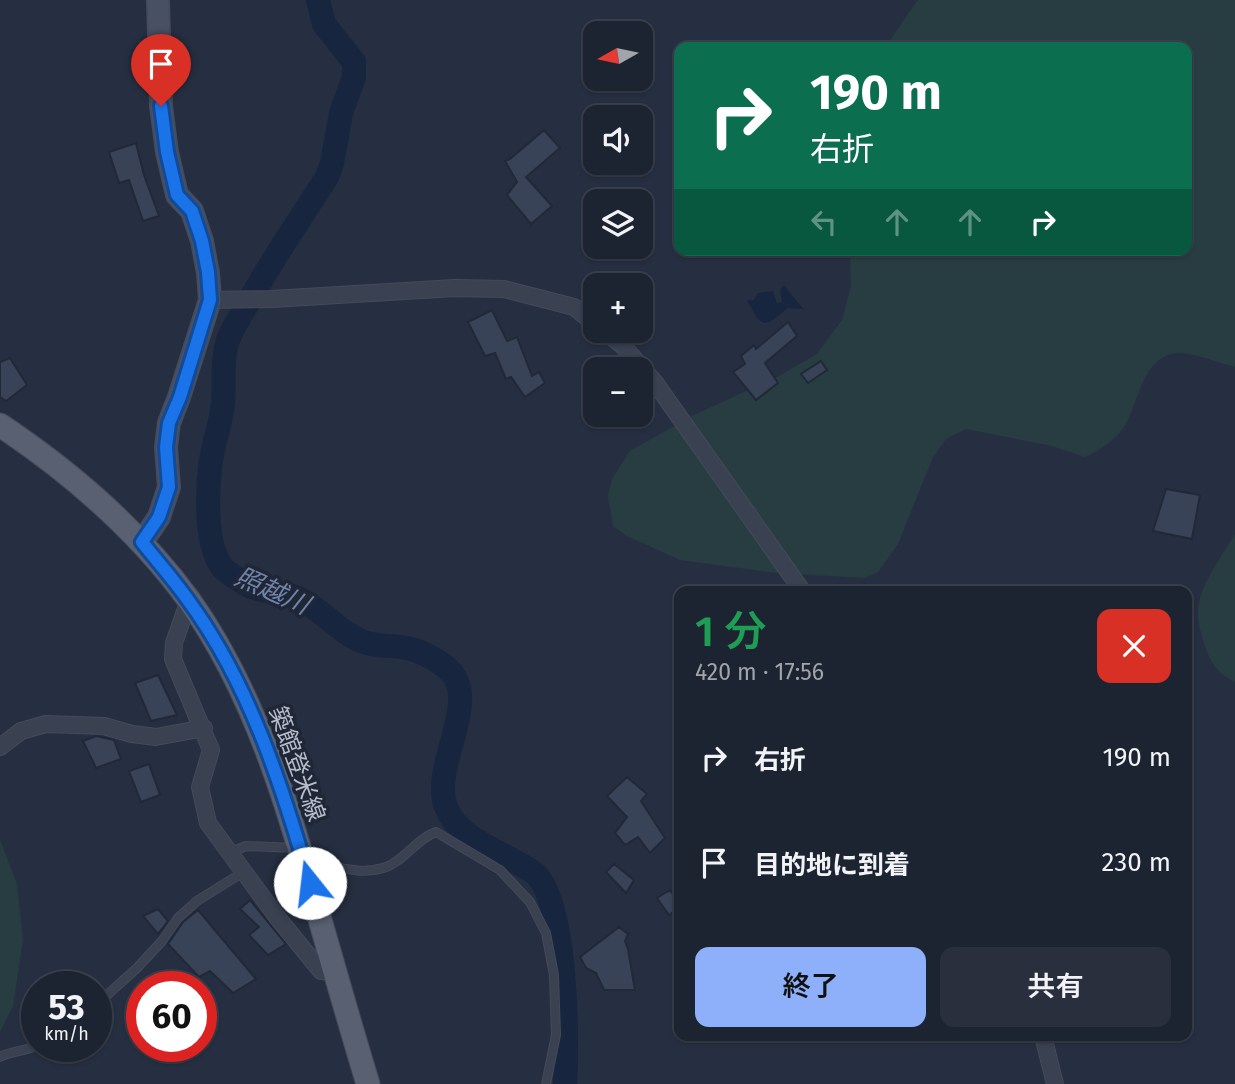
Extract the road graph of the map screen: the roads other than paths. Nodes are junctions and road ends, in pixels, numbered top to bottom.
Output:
1 (158, 0) edge
2 (210, 300) junction
3 (583, 314) edge
4 (619, 343) edge
5 (0, 425) edge
6 (142, 542) junction
7 (799, 586) edge
8 (188, 600) junction
9 (204, 728) junction
10 (0, 747) edge
11 (231, 852) junction
12 (302, 854) junction
13 (245, 871) junction
14 (335, 972) junction
15 (112, 991) edge
16 (1044, 1041) edge
17 (21, 1050) edge
18 (0, 1056) edge
19 (368, 1084) edge
20 (546, 1084) edge
21 (1055, 1084) edge

1 - 2 street
2 - 3 street
2 - 6 street
4 - 7 street
5 - 6 main road, 築館登米線
6 - 8 main road, 築館登米線
8 - 9 street
8 - 12 main road, 築館登米線
9 - 10 street
9 - 11 street
11 - 12 lane
11 - 13 street
12 - 14 main road, 築館登米線
12 - 20 lane
13 - 14 street
13 - 15 lane
14 - 19 main road, 築館登米線
16 - 21 street
17 - 18 lane

